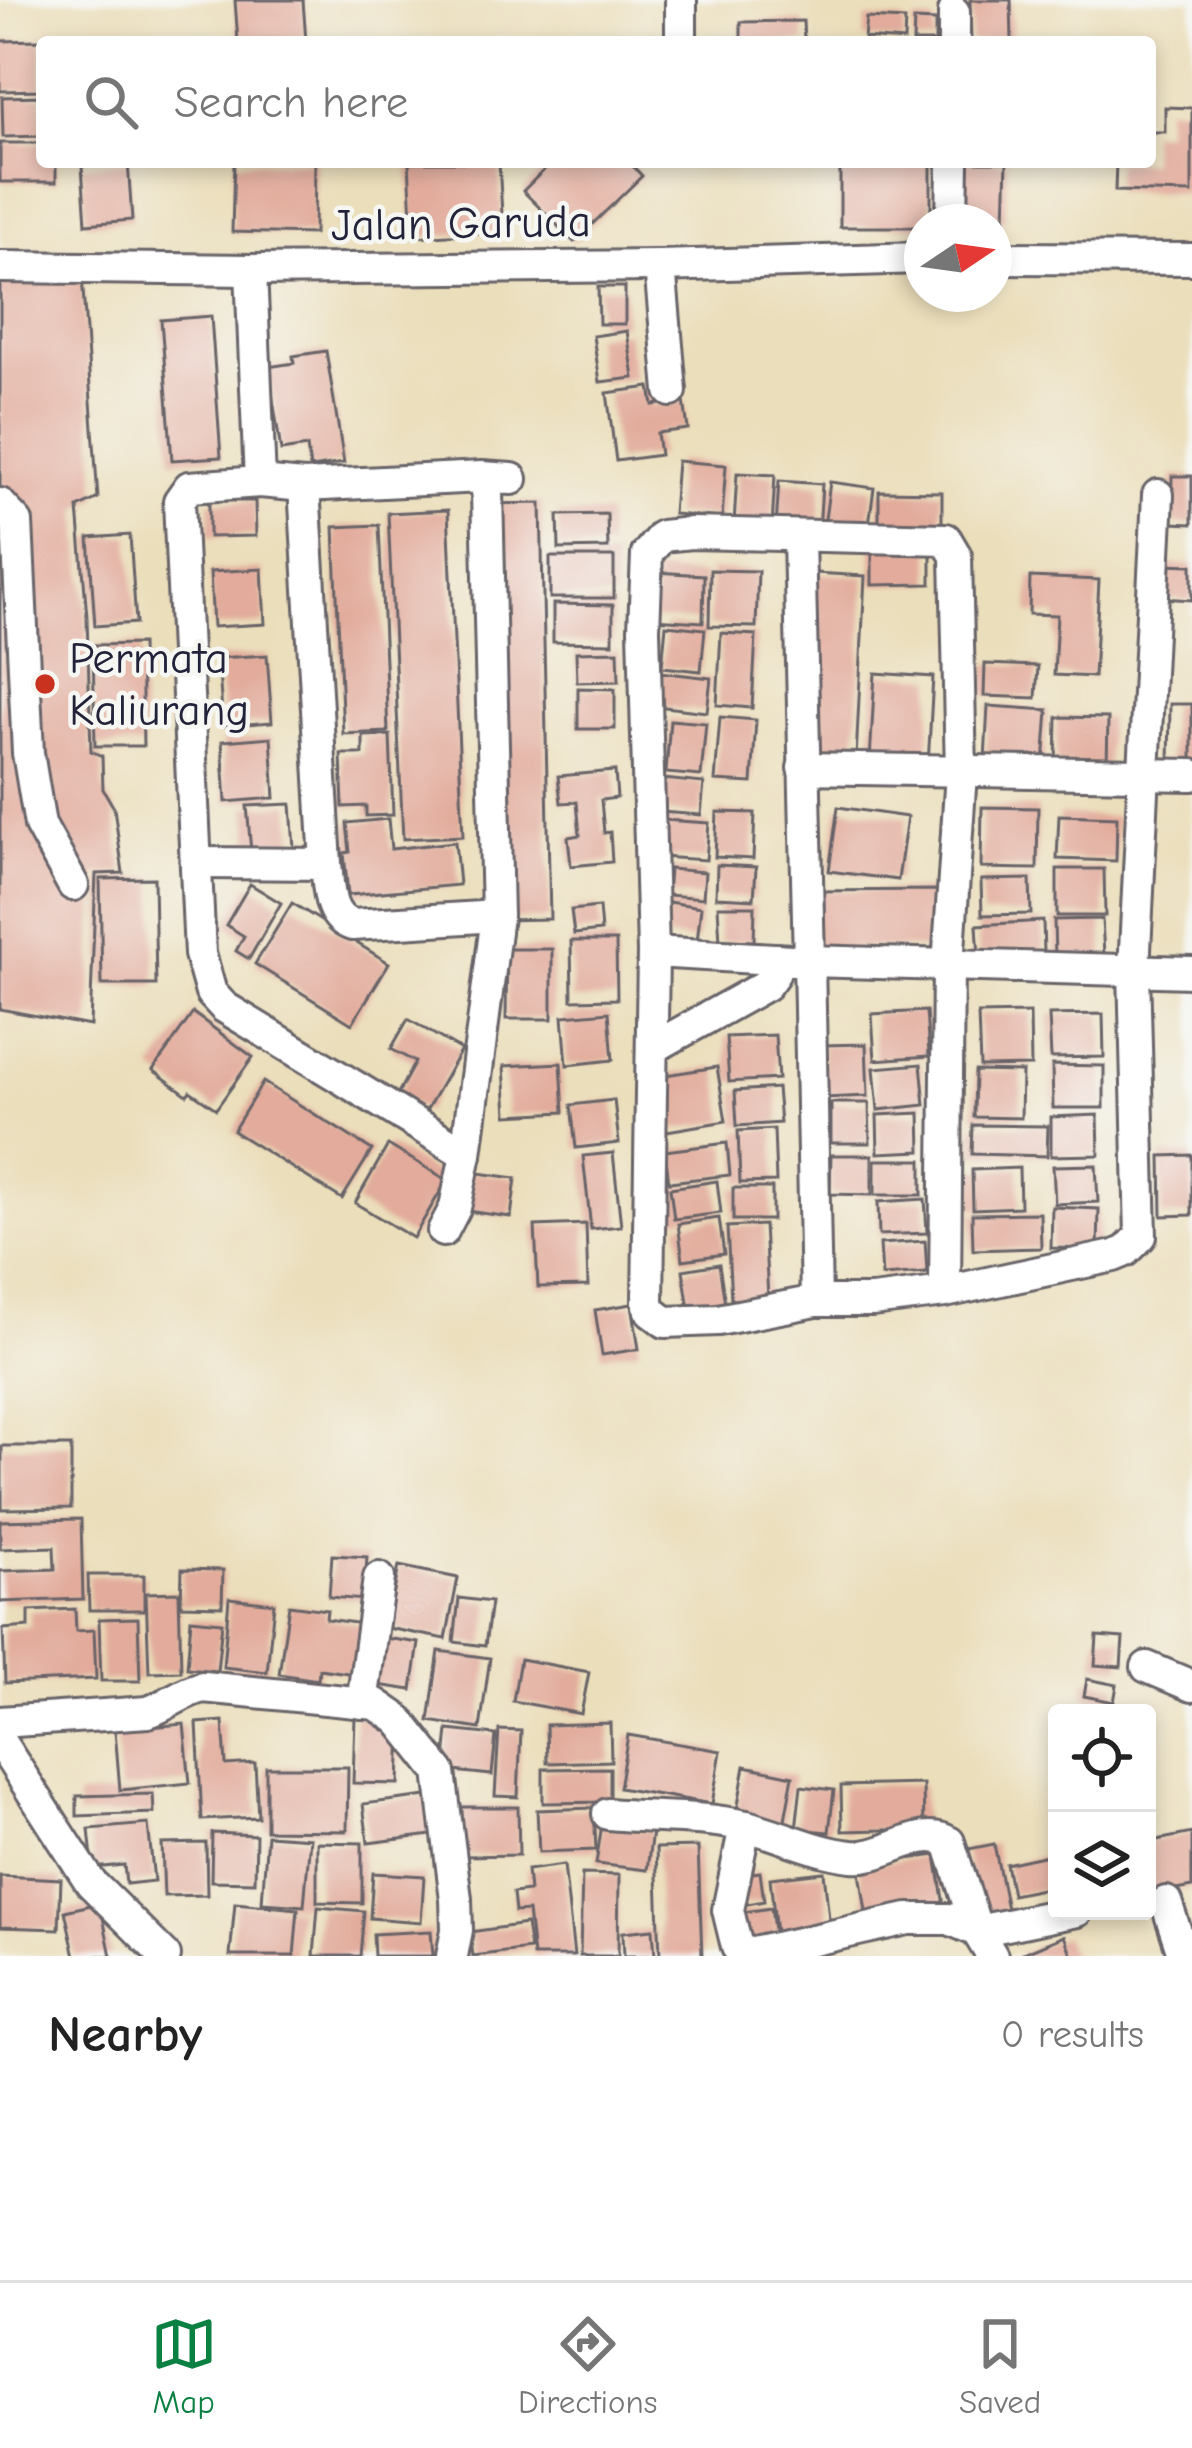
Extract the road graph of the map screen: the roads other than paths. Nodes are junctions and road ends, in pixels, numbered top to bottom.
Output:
1 (681, 0) edge
2 (681, 36) edge
3 (953, 168) edge
4 (952, 204) edge
5 (1012, 258) edge
6 (904, 259) edge
7 (1192, 259) edge
8 (660, 266) junction
9 (0, 267) edge
10 (251, 270) junction
11 (670, 391) dead end
12 (260, 482) junction
13 (304, 486) junction
14 (1158, 495) dead end
15 (0, 504) edge
16 (799, 538) junction
17 (803, 768) junction
18 (962, 773) junction
19 (1192, 775) edge
20 (1146, 777) junction
21 (197, 863) junction
22 (326, 864) junction
23 (73, 885) dead end
24 (497, 916) junction
25 (653, 952) junction
26 (777, 959) junction
27 (809, 962) junction
28 (948, 965) junction
29 (1134, 970) junction
30 (1192, 972) edge
31 (653, 1048) junction
32 (466, 1154) junction
33 (443, 1231) dead end
34 (945, 1292) junction
35 (816, 1300) junction
36 (379, 1578) dead end
37 (1148, 1667) dead end
38 (1192, 1686) edge
39 (362, 1703) junction
40 (0, 1722) edge
41 (0, 1742) edge
42 (608, 1814) dead end
43 (745, 1826) junction
44 (1168, 1901) edge
45 (1052, 1920) edge
46 (984, 1944) edge
47 (809, 1949) edge
48 (165, 1956) edge
49 (452, 1956) edge
50 (1184, 1956) edge

1 - 2 street
3 - 4 street
5 - 7 street
6 - 8 street, Jalan Garuda
8 - 10 street, Jalan Garuda
8 - 11 street
9 - 10 street, Jalan Garuda
10 - 12 street
12 - 13 street
12 - 21 street
13 - 22 street
13 - 24 street
14 - 20 street
15 - 23 street
16 - 17 street
16 - 18 street
16 - 25 street
17 - 18 street
17 - 27 street
18 - 20 street
18 - 28 street
19 - 20 street
20 - 29 street
21 - 22 street
21 - 32 street
22 - 24 street
24 - 32 street
25 - 26 street
25 - 31 street
26 - 27 street
26 - 31 street
27 - 28 street
27 - 35 street
28 - 29 street
28 - 34 street
29 - 30 street
29 - 34 street
31 - 35 street
32 - 33 street
34 - 35 street
36 - 39 street
37 - 38 street
39 - 40 street
39 - 49 street
41 - 48 street
42 - 43 street
43 - 46 street
43 - 47 street
44 - 50 street
45 - 46 street
46 - 47 street

